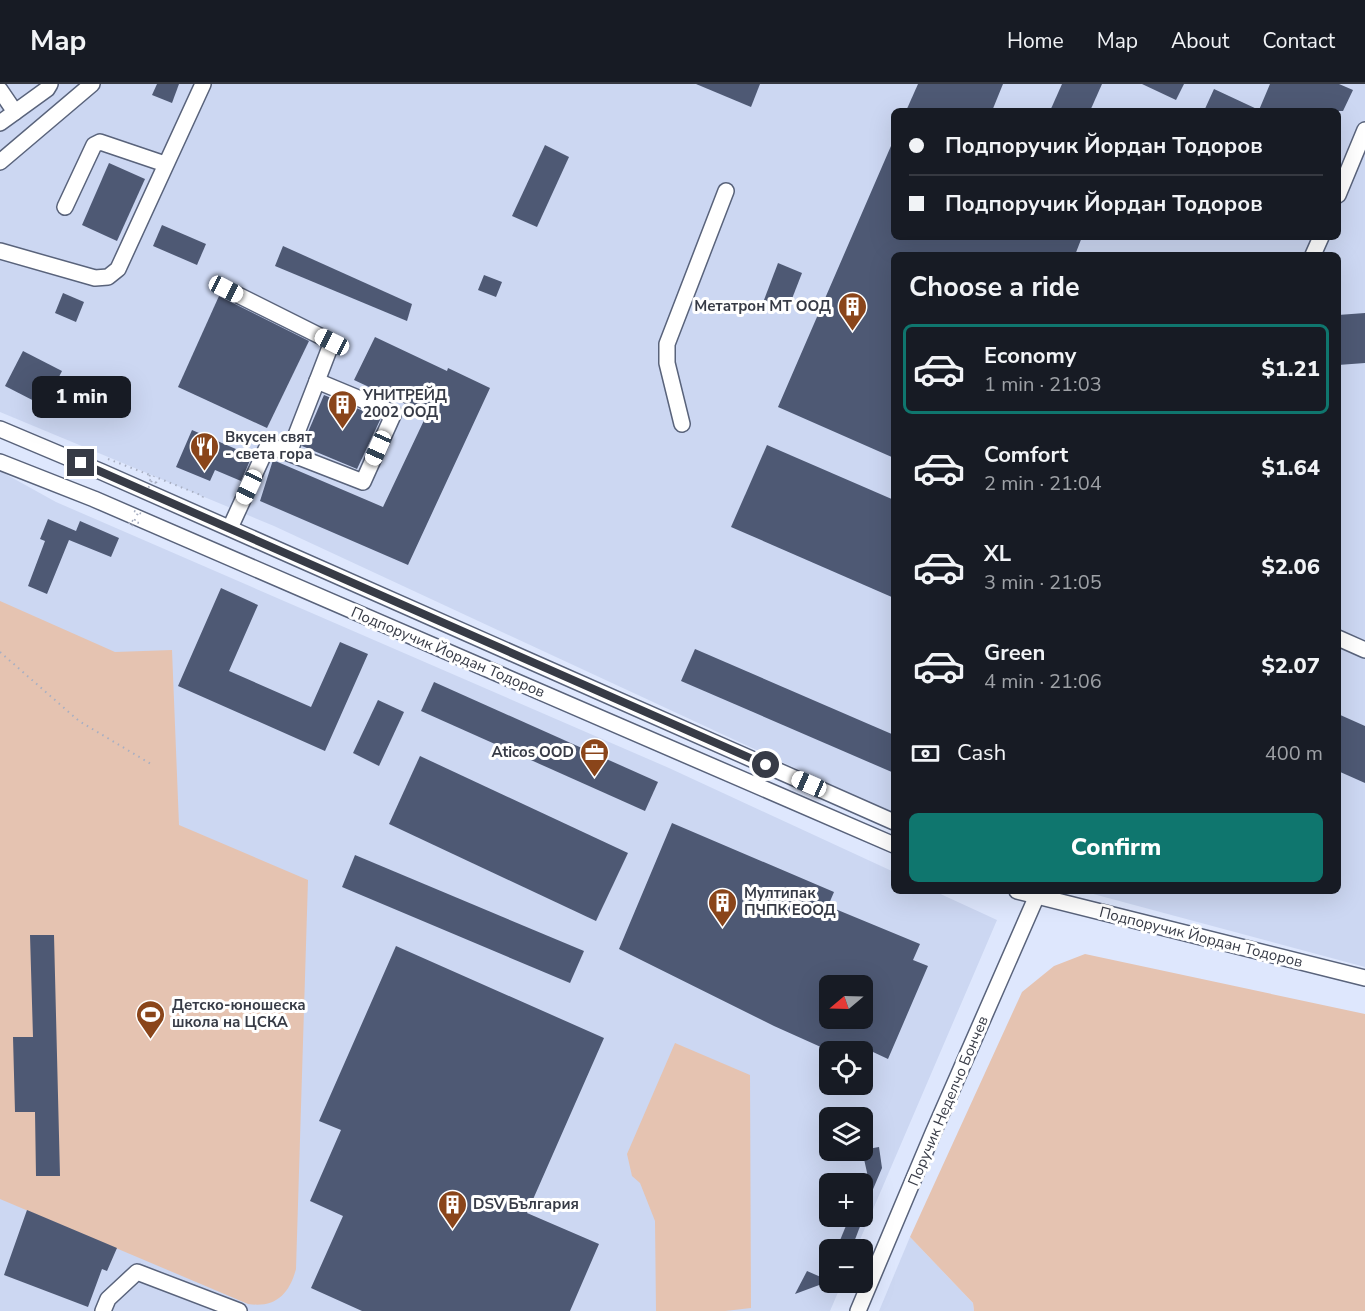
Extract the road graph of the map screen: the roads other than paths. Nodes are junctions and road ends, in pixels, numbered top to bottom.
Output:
1 (50, 84) edge
2 (92, 84) edge
3 (203, 84) edge
4 (0, 90) edge
5 (15, 112) junction
6 (0, 123) edge
7 (1365, 130) edge
8 (0, 162) edge
9 (165, 164) junction
10 (1341, 188) edge
11 (726, 191) dead end
12 (65, 207) dead end
13 (0, 251) edge
14 (226, 289) dead end
15 (317, 381) junction
16 (682, 424) dead end
17 (0, 429) edge
18 (289, 453) junction
19 (0, 462) edge
20 (230, 528) junction
21 (1341, 639) edge
22 (1364, 645) edge
23 (891, 821) edge
24 (891, 844) edge
25 (1034, 894) edge
26 (1038, 894) edge
27 (1365, 978) edge
28 (103, 1311) edge
29 (239, 1311) edge
30 (858, 1311) edge

1 - 5 street
2 - 8 street
3 - 9 street
4 - 5 street
5 - 6 street
7 - 10 street
9 - 12 street
9 - 13 street
11 - 16 street
14 - 15 street
15 - 18 street
15 - 18 street
17 - 20 street, Подпоручик Йордан Тодоров
18 - 20 street
19 - 24 street, Подпоручик Йордан Тодоров
20 - 23 street, Подпоручик Йордан Тодоров
21 - 22 street
25 - 30 street, Поручик Неделчо Бончев
26 - 27 street, Подпоручик Йордан Тодоров
28 - 29 street

